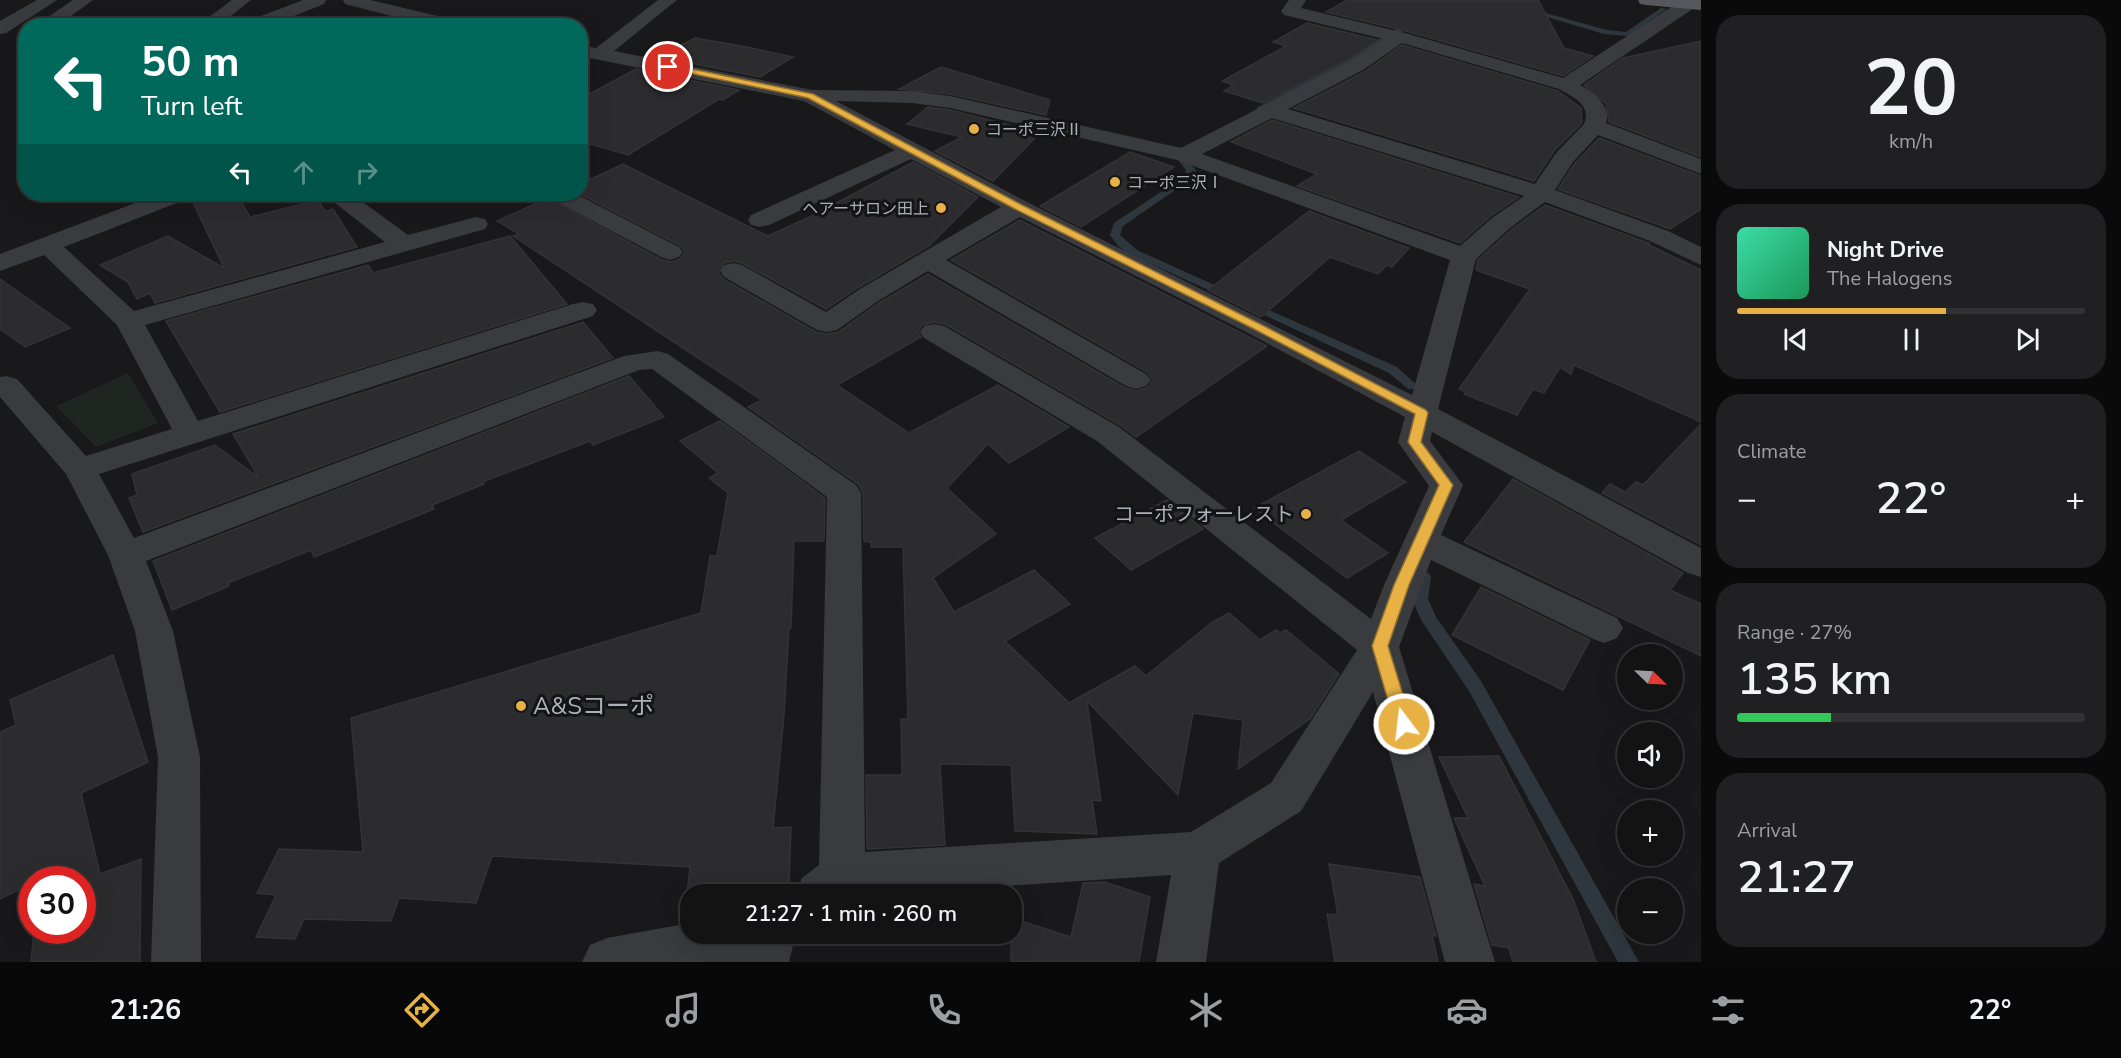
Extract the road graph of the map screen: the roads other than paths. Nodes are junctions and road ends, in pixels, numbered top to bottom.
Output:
1 (49, 0) edge
2 (85, 0) edge
3 (243, 0) edge
4 (318, 0) edge
5 (351, 0) edge
6 (669, 0) edge
7 (1298, 0) edge
8 (1646, 0) edge
9 (1695, 3) edge
10 (18, 18) edge
11 (19, 18) edge
12 (57, 18) edge
13 (217, 18) edge
14 (272, 18) edge
15 (419, 18) edge
16 (0, 29) edge
17 (1393, 36) junction
18 (590, 52) edge
19 (1566, 85) junction
20 (810, 96) junction
21 (1271, 111) junction
22 (1594, 126) junction
23 (912, 150) junction
24 (1176, 154) junction
25 (1701, 167) edge
26 (1540, 195) junction
27 (161, 201) edge
28 (347, 201) edge
29 (572, 201) edge
30 (1019, 207) junction
31 (760, 220) dead end
32 (476, 224) dead end
33 (404, 244) junction
34 (54, 251) dead end
35 (670, 252) dead end
36 (1464, 256) junction
37 (1701, 257) edge
38 (927, 260) junction
39 (0, 263) edge
40 (733, 271) dead end
41 (583, 310) dead end
42 (129, 321) junction
43 (934, 332) dead end
44 (1136, 380) dead end
45 (2, 384) edge
46 (1422, 413) junction
47 (190, 434) junction
48 (80, 469) junction
49 (1422, 541) junction
50 (126, 555) junction
51 (1701, 564) edge
52 (1604, 628) dead end
53 (1380, 646) junction
54 (1198, 852) junction
55 (831, 884) edge
56 (842, 884) edge
57 (708, 944) edge
58 (768, 944) edge
59 (176, 962) edge
60 (607, 962) edge
61 (764, 962) edge
62 (1181, 962) edge
63 (1470, 962) edge

1 - 11 street
2 - 12 street
3 - 13 street
4 - 14 street
5 - 15 street
6 - 18 street
7 - 17 street
8 - 9 main road
9 - 19 street
10 - 16 street
17 - 19 street
17 - 21 street
18 - 20 street
19 - 22 street
20 - 23 street
20 - 24 street
21 - 24 street
21 - 26 street
22 - 25 street
22 - 26 street
23 - 30 street
23 - 31 street
24 - 36 street
26 - 36 street
26 - 37 street
27 - 39 street
28 - 33 street
29 - 35 street
30 - 38 street
30 - 46 street
32 - 33 street
33 - 42 street
34 - 42 street
36 - 46 street
38 - 40 street
38 - 44 street
41 - 47 street
42 - 47 street
43 - 53 street
45 - 48 street
46 - 49 street
46 - 51 street
47 - 48 street
48 - 50 street
49 - 52 street
49 - 53 street
50 - 55 street
50 - 59 street
53 - 54 street
53 - 63 street
54 - 56 street
54 - 62 street
57 - 60 street
58 - 61 street

